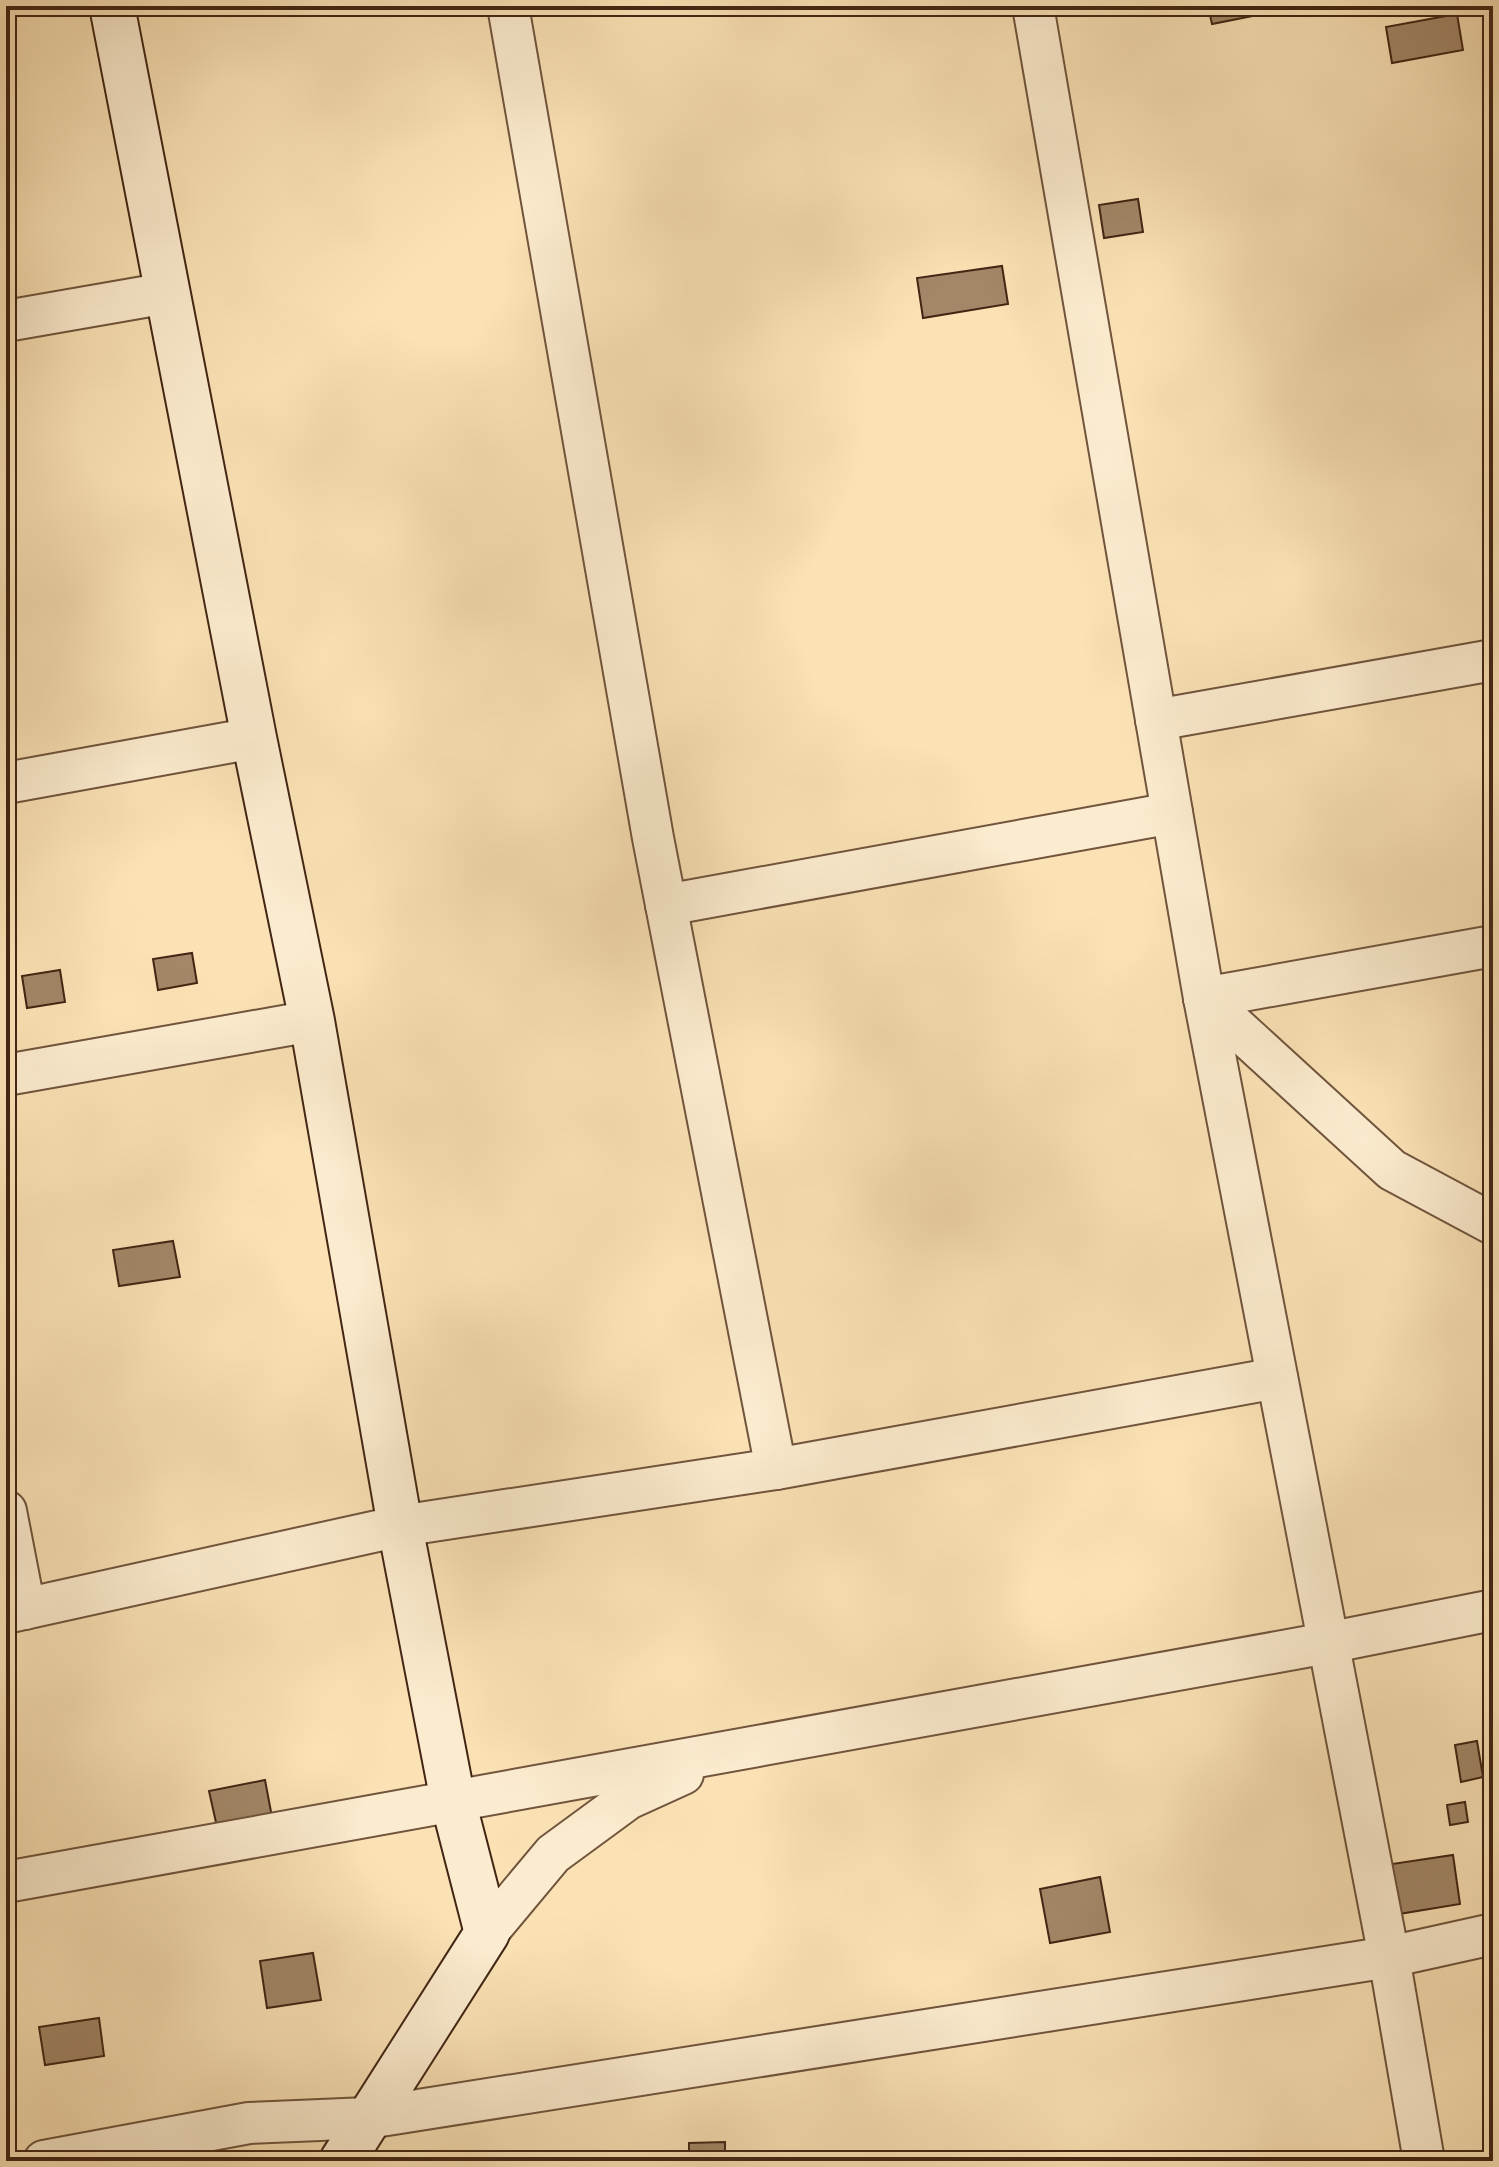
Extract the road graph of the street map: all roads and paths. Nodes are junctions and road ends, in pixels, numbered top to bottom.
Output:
1 (112, 6) edge
2 (508, 6) edge
3 (1033, 6) edge
4 (167, 293) junction
5 (6, 321) edge
6 (1493, 660) edge
7 (1156, 720) junction
8 (254, 738) junction
9 (6, 783) edge
10 (1172, 813) junction
11 (666, 905) junction
12 (1493, 946) edge
13 (1204, 998) junction
14 (312, 1021) junction
15 (6, 1075) edge
16 (1493, 1224) edge
17 (1277, 1378) junction
18 (776, 1469) junction
19 (6, 1511) edge
20 (400, 1526) junction
21 (1493, 1610) edge
22 (16, 1611) edge
23 (1327, 1643) junction
24 (731, 1751) junction
25 (453, 1801) junction
26 (6, 1882) edge
27 (487, 1933) junction
28 (1493, 1934) edge
29 (1389, 1957) junction
30 (368, 2118) junction
31 (44, 2161) edge
32 (342, 2161) edge
33 (1424, 2161) edge

1 - 4 street
2 - 11 street
3 - 7 street
4 - 5 street
4 - 8 street
6 - 7 street
7 - 10 street
8 - 9 street
8 - 14 street
10 - 11 street
10 - 13 street
11 - 18 street
12 - 13 street
13 - 16 street
13 - 17 street
14 - 15 street
14 - 20 street
17 - 18 street
17 - 23 street
18 - 20 street
19 - 22 street
20 - 22 street
20 - 25 street
21 - 23 street
23 - 24 street
23 - 29 street
24 - 25 street
24 - 27 street
25 - 26 street
25 - 27 street
27 - 30 street
28 - 29 street
29 - 30 street
29 - 33 street
30 - 31 street
30 - 32 street

